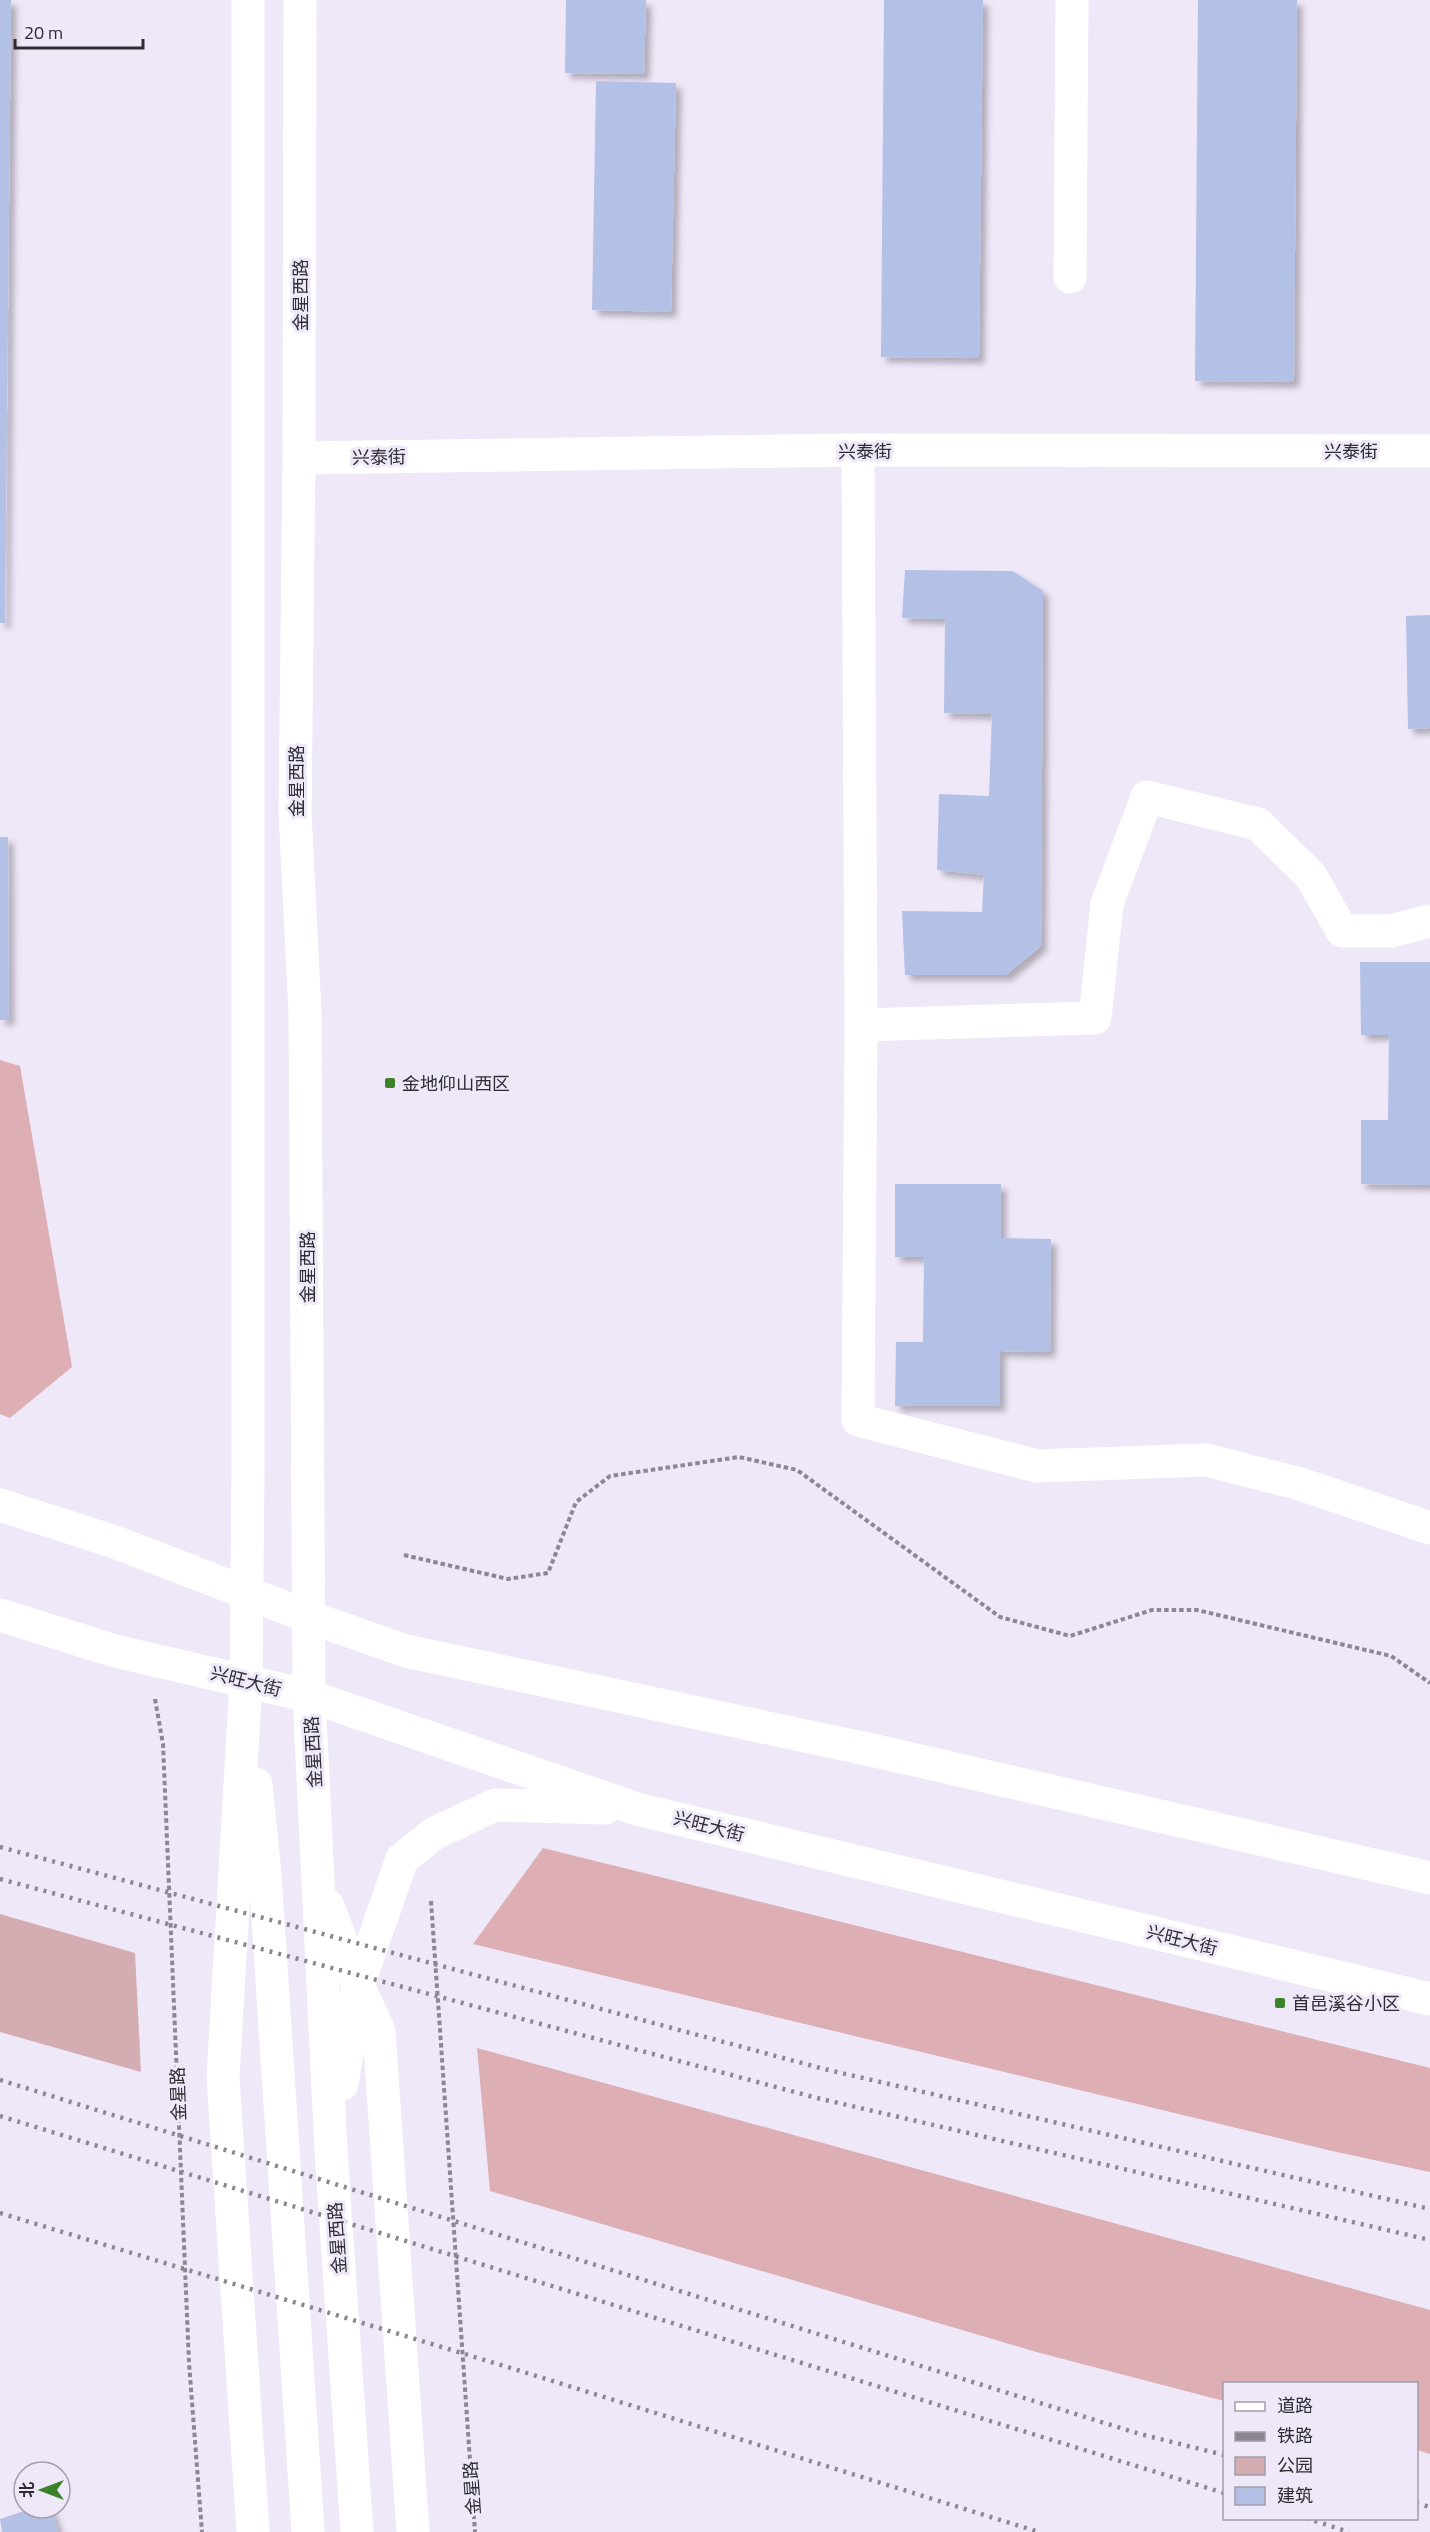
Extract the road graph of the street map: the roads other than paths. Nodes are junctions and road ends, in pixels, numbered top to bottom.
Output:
1 (248, 0) edge
2 (300, 0) edge
3 (1072, 0) edge
4 (1070, 278) dead end
5 (858, 450) junction
6 (1430, 451) edge
7 (299, 458) junction
8 (1430, 921) edge
9 (861, 1025) junction
10 (0, 1505) edge
11 (1430, 1528) edge
12 (246, 1592) junction
13 (0, 1615) edge
14 (309, 1617) junction
15 (246, 1681) junction
16 (309, 1696) junction
17 (637, 1809) junction
18 (318, 1877) junction
19 (1430, 1878) edge
20 (358, 1985) junction
21 (1430, 1999) edge
22 (331, 2151) junction
23 (253, 2532) edge
24 (308, 2532) edge
25 (357, 2532) edge
26 (413, 2532) edge

1 - 12 main road
2 - 7 main road, 金星西路
3 - 4 main road
5 - 6 main road, 兴泰街
5 - 7 main road, 兴泰街
5 - 9 main road
7 - 14 main road, 金星西路
8 - 9 main road
9 - 11 main road
10 - 12 main road
12 - 14 main road
12 - 15 main road
13 - 15 main road, 兴旺大街
14 - 16 main road, 金星西路
14 - 19 main road
15 - 16 main road, 兴旺大街
15 - 23 main road
15 - 24 main road
16 - 17 main road, 兴旺大街
16 - 18 main road, 金星西路
17 - 20 main road
17 - 21 main road, 兴旺大街
18 - 20 main road
18 - 22 main road, 金星西路
20 - 22 main road
20 - 26 main road
22 - 25 main road, 金星西路

